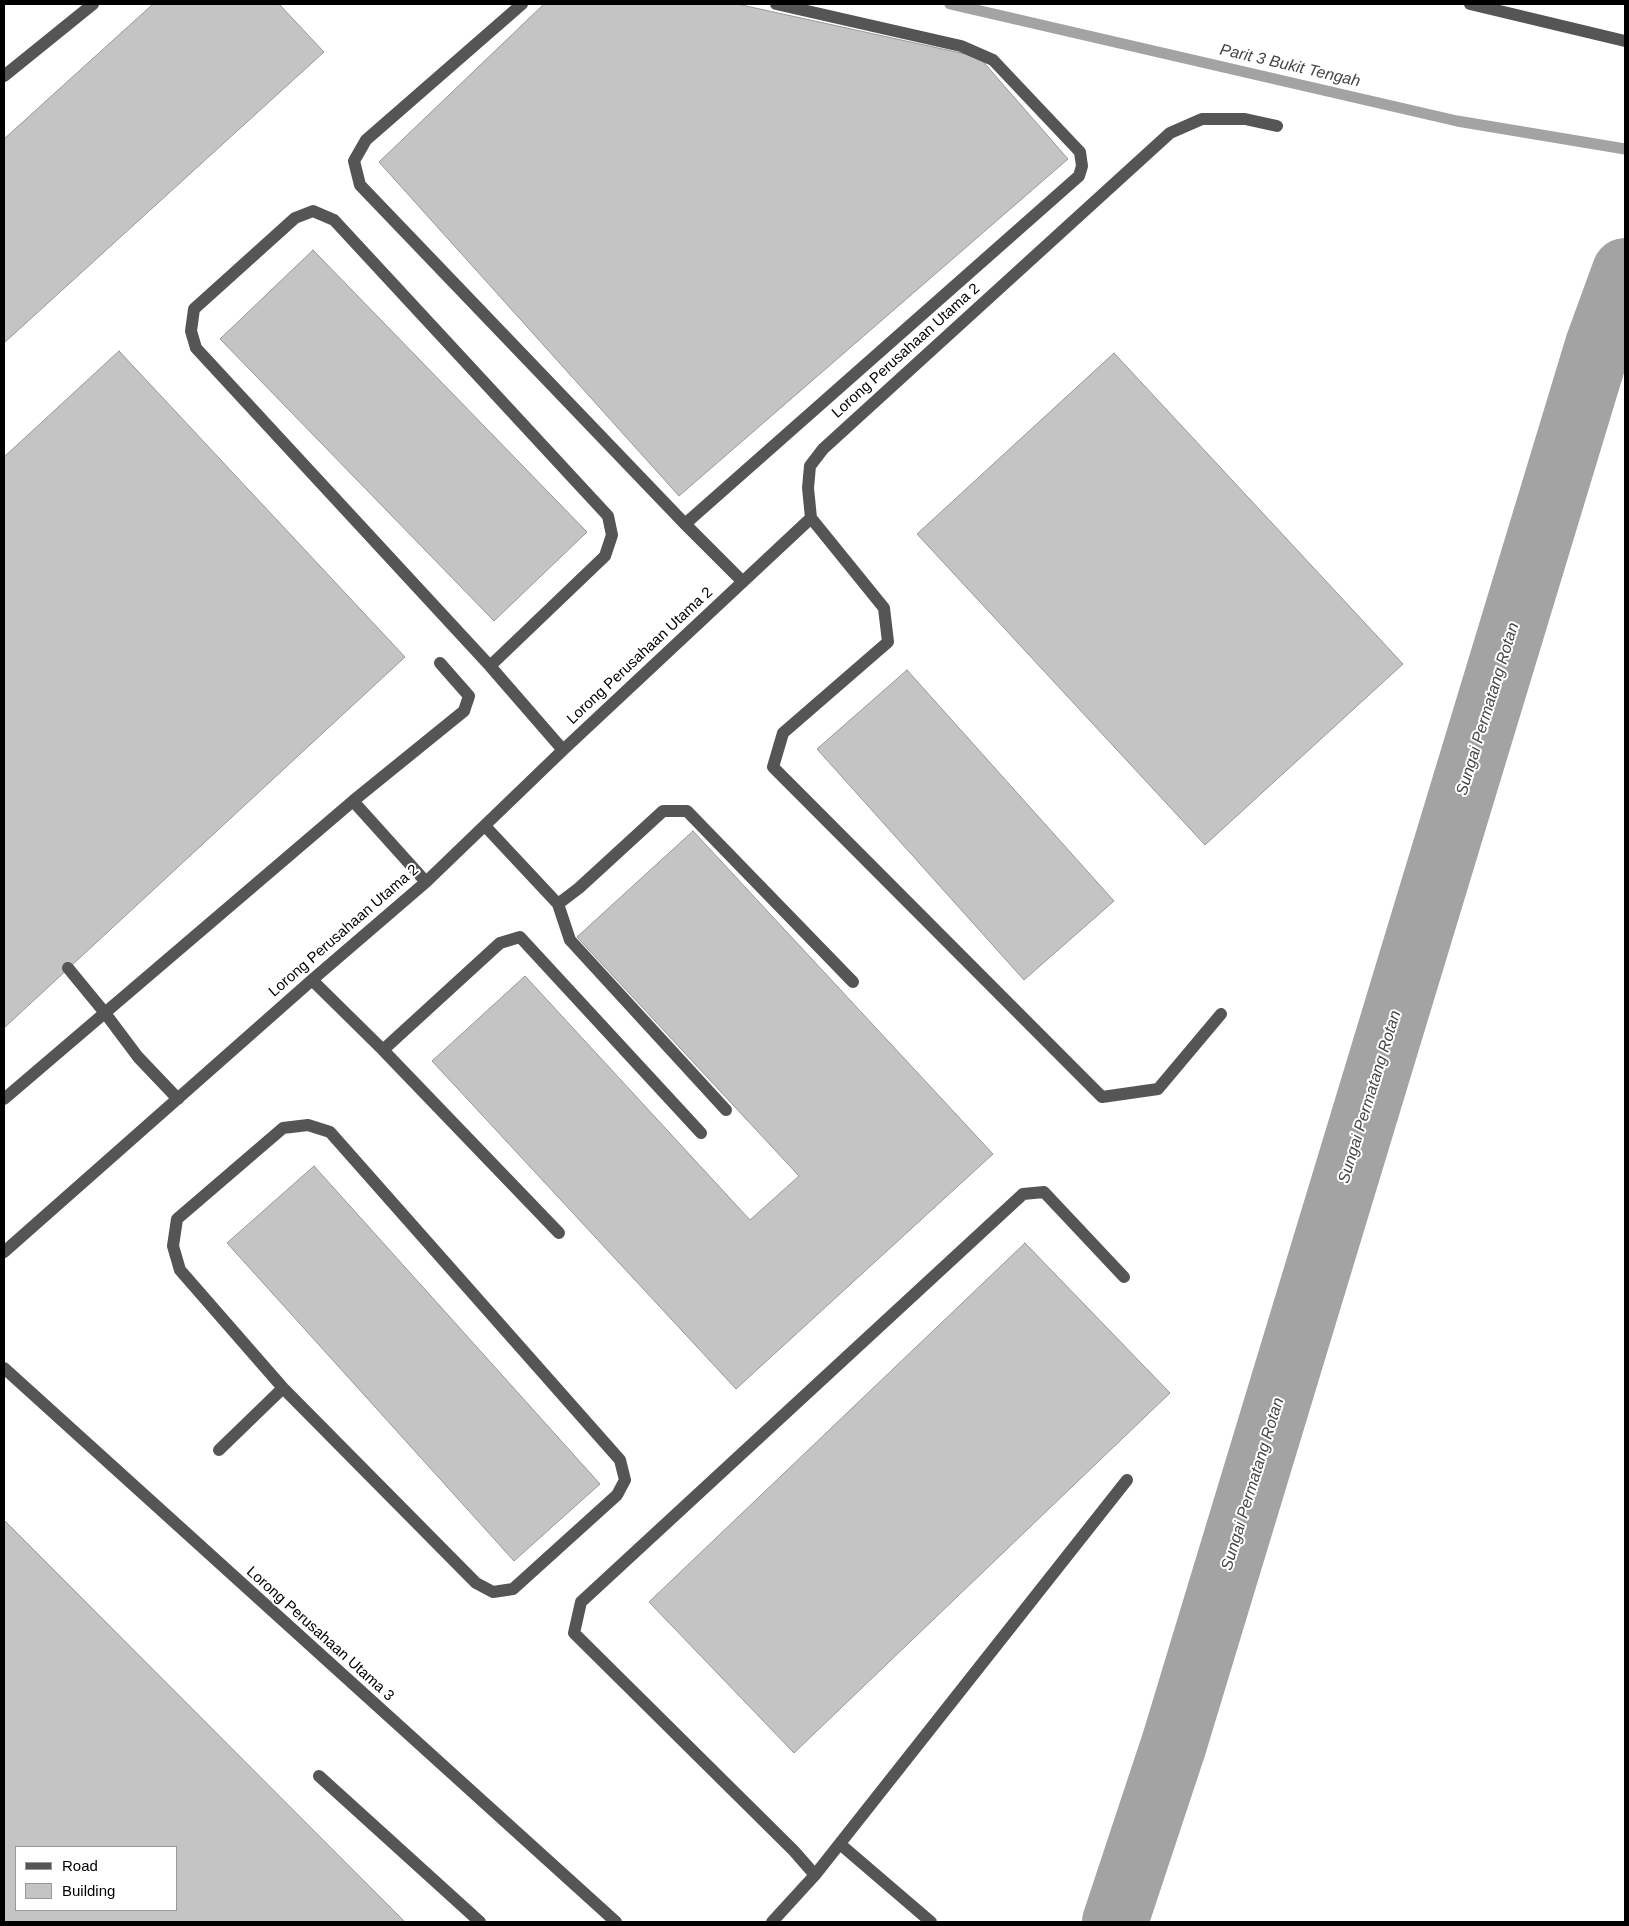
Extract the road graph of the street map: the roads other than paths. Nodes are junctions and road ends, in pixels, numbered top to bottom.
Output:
1 (93, 4) edge
2 (522, 4) edge
3 (776, 4) edge
4 (1470, 4) edge
5 (1625, 41) edge
6 (4, 76) edge
7 (1277, 126) dead end
8 (811, 518) junction
9 (685, 524) junction
10 (743, 582) junction
11 (440, 663) dead end
12 (490, 666) junction
13 (563, 750) junction
14 (353, 801) junction
15 (485, 826) junction
16 (426, 882) junction
17 (558, 904) junction
18 (68, 968) dead end
19 (312, 980) junction
20 (853, 982) dead end
21 (105, 1013) junction
22 (1221, 1014) dead end
23 (383, 1050) junction
24 (178, 1098) junction
25 (4, 1099) edge
26 (726, 1110) dead end
27 (701, 1133) dead end
28 (559, 1233) dead end
29 (4, 1252) edge
30 (1124, 1277) dead end
31 (4, 1368) edge
32 (283, 1388) junction
33 (219, 1450) dead end
34 (1127, 1480) dead end
35 (320, 1776) dead end
36 (840, 1844) junction
37 (815, 1875) junction
38 (480, 1922) edge
39 (616, 1922) edge
40 (772, 1922) edge
41 (931, 1922) edge

1 - 6 street
2 - 9 street
3 - 9 street
4 - 5 street
7 - 8 street, Lorong Perusahaan Utama 2
8 - 10 street, Lorong Perusahaan Utama 2
8 - 22 street
9 - 10 street
10 - 13 street, Lorong Perusahaan Utama 2
11 - 14 street
12 - 12 street
12 - 13 street
13 - 15 street, Lorong Perusahaan Utama 2
14 - 16 street
14 - 21 street
15 - 16 street, Lorong Perusahaan Utama 2
15 - 17 street
16 - 19 street, Lorong Perusahaan Utama 2
17 - 20 street
17 - 26 street
18 - 21 street
19 - 23 street
19 - 24 street, Lorong Perusahaan Utama 2
21 - 24 street
21 - 25 street
23 - 27 street
23 - 28 street
24 - 29 street, Lorong Perusahaan Utama 2
30 - 37 street
31 - 39 street, Lorong Perusahaan Utama 3
32 - 32 street
32 - 33 street
34 - 36 street
35 - 38 street
36 - 37 street
36 - 41 street
37 - 40 street

